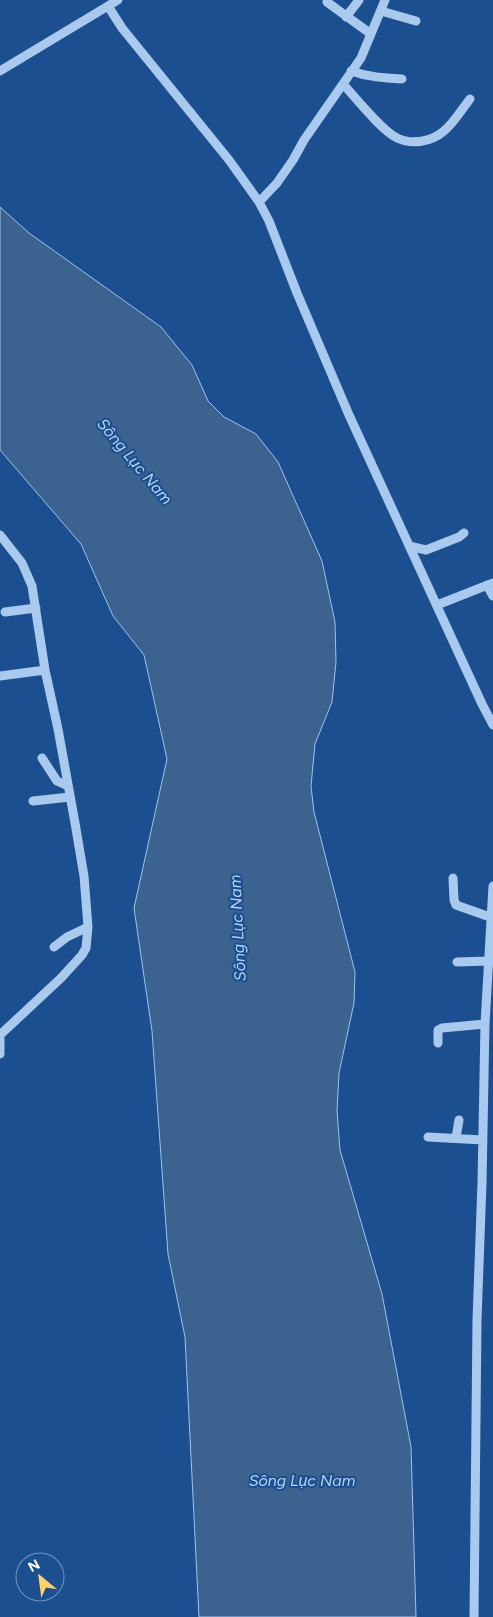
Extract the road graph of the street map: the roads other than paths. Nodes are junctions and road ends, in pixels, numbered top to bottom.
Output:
1 (118, 0) edge
2 (359, 0) edge
3 (385, 0) edge
4 (327, 2) dead end
5 (108, 6) junction
6 (381, 11) junction
7 (346, 17) junction
8 (416, 21) dead end
9 (371, 34) junction
10 (0, 71) edge
11 (352, 71) junction
12 (402, 79) dead end
13 (343, 84) junction
14 (470, 99) dead end
15 (259, 202) junction
16 (464, 533) dead end
17 (0, 535) edge
18 (410, 546) junction
19 (490, 584) edge
20 (493, 596) edge
21 (437, 605) junction
22 (36, 608) junction
23 (6, 612) dead end
24 (45, 670) junction
25 (0, 676) edge
26 (493, 725) edge
27 (42, 758) dead end
28 (68, 786) junction
29 (70, 797) junction
30 (33, 801) dead end
31 (453, 878) dead end
32 (493, 886) edge
33 (490, 917) junction
34 (88, 927) junction
35 (54, 947) dead end
36 (488, 961) junction
37 (457, 962) dead end
38 (485, 1024) junction
39 (0, 1035) edge
40 (0, 1039) edge
41 (438, 1043) dead end
42 (0, 1054) edge
43 (459, 1120) dead end
44 (428, 1137) dead end
45 (456, 1138) junction
46 (483, 1140) junction
47 (474, 1617) edge

1 - 5 street
2 - 7 street
3 - 6 street
4 - 7 street
5 - 10 street
5 - 15 street
6 - 8 street
6 - 9 street
7 - 9 street
9 - 11 street
11 - 12 street
11 - 13 street
13 - 14 street
13 - 15 street
15 - 18 street
16 - 18 street
17 - 22 street
18 - 21 street
19 - 20 street
19 - 21 street
21 - 26 street
22 - 23 street
22 - 24 street
24 - 25 street
24 - 28 street
27 - 28 street
28 - 29 street
29 - 30 street
29 - 34 street
31 - 33 street
32 - 33 street
33 - 36 street
34 - 35 street
34 - 39 street
36 - 37 street
36 - 38 street
38 - 41 street
38 - 46 street
40 - 42 street
43 - 45 street
44 - 45 street
45 - 46 street
46 - 47 street

